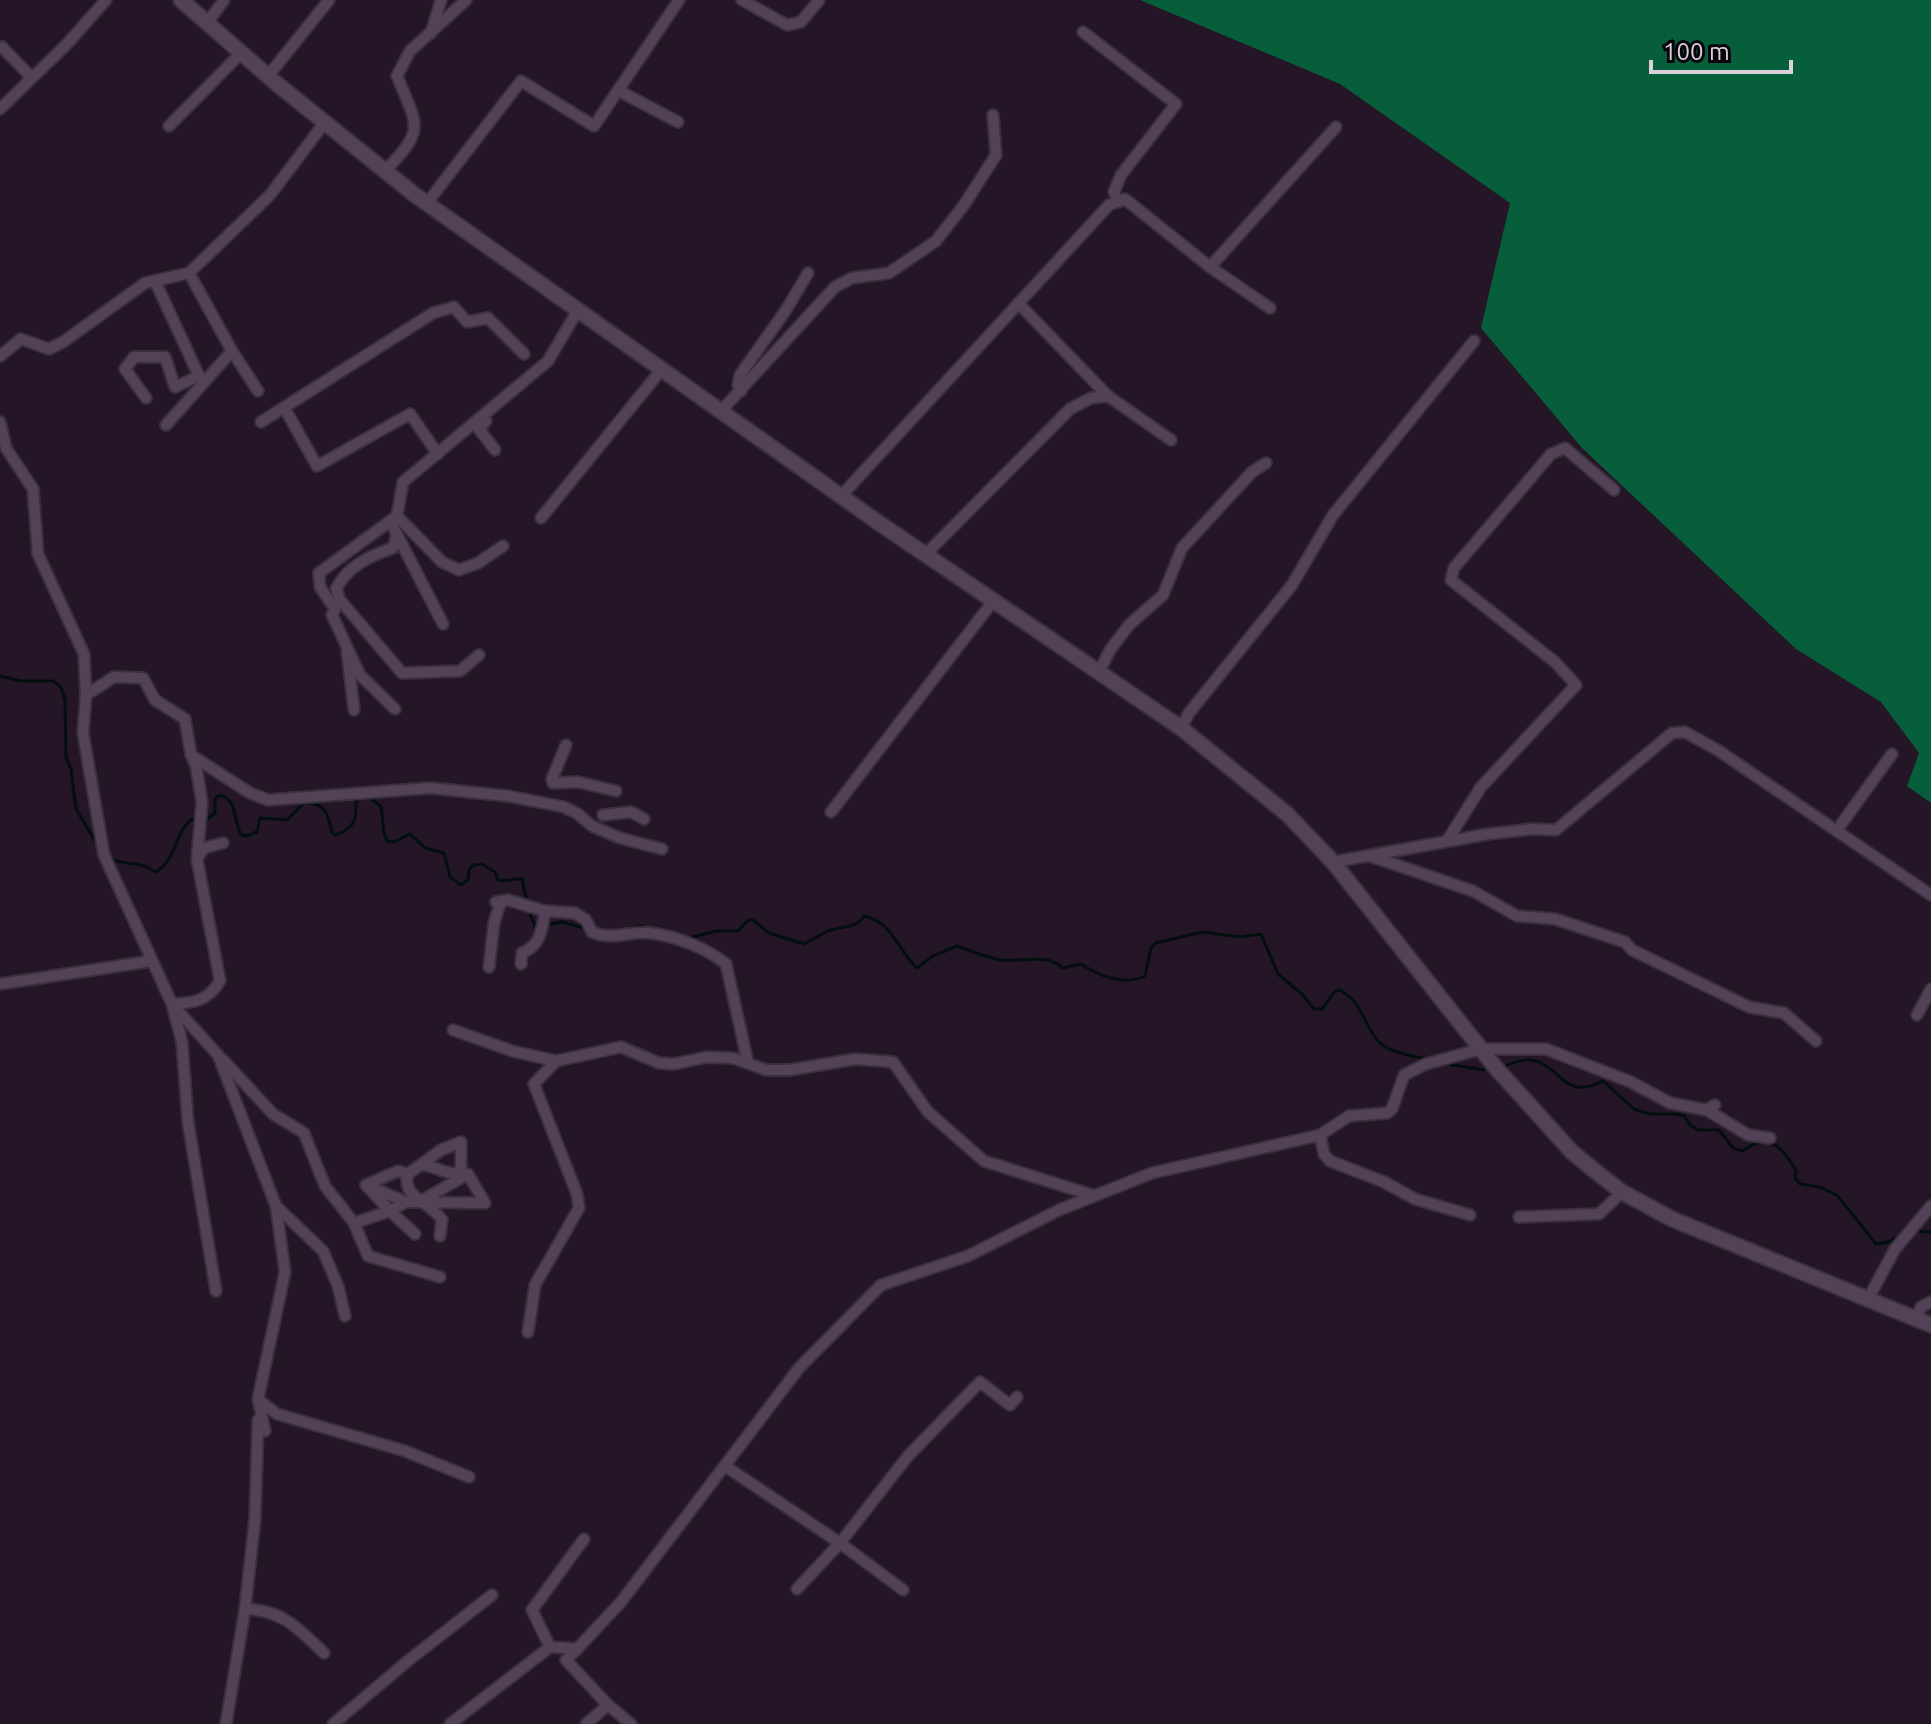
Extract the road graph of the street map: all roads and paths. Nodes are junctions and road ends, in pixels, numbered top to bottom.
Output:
1 (106, 0) edge
2 (181, 0) edge
3 (224, 0) edge
4 (329, 0) edge
5 (441, 0) edge
6 (466, 0) edge
7 (679, 0) edge
8 (742, 0) edge
9 (819, 0) edge
10 (207, 23) junction
11 (1083, 32) dead end
12 (431, 33) junction
13 (1, 46) edge
14 (241, 53) junction
15 (268, 76) junction
16 (32, 78) junction
17 (619, 91) junction
18 (0, 109) edge
19 (993, 115) dead end
20 (325, 122) junction
21 (678, 122) dead end
22 (169, 126) dead end
23 (1336, 127) dead end
24 (385, 171) junction
25 (1118, 202) junction
26 (427, 203) junction
27 (1210, 267) junction
28 (189, 273) junction
29 (808, 273) dead end
30 (155, 281) junction
31 (1018, 303) junction
32 (1270, 308) dead end
33 (578, 310) junction
34 (1474, 341) dead end
35 (232, 351) junction
36 (524, 354) dead end
37 (0, 356) edge
38 (662, 369) junction
39 (538, 370) junction
40 (258, 391) dead end
41 (741, 391) junction
42 (1108, 396) junction
43 (146, 398) dead end
44 (284, 407) junction
45 (721, 411) junction
46 (0, 422) edge
47 (261, 422) dead end
48 (166, 425) dead end
49 (1171, 440) dead end
50 (495, 450) dead end
51 (438, 454) junction
52 (1266, 463) dead end
53 (1614, 490) dead end
54 (841, 496) junction
55 (394, 518) junction
56 (541, 518) dead end
57 (397, 534) junction
58 (503, 546) dead end
59 (926, 554) junction
60 (994, 600) junction
61 (443, 624) dead end
62 (346, 641) junction
63 (479, 655) dead end
64 (1099, 672) junction
65 (86, 695) junction
66 (395, 709) dead end
67 (354, 710) dead end
68 (1181, 728) junction
69 (566, 745) dead end
70 (1892, 754) dead end
71 (191, 755) junction
72 (616, 791) dead end
73 (831, 812) dead end
74 (603, 815) dead end
75 (644, 819) dead end
76 (1837, 830) junction
77 (1447, 841) junction
78 (223, 843) dead end
79 (662, 849) dead end
80 (1368, 855) junction
81 (197, 859) junction
82 (1333, 862) junction
83 (1931, 895) edge
84 (545, 911) junction
85 (151, 961) junction
86 (521, 964) dead end
87 (489, 967) dead end
88 (0, 984) edge
89 (1931, 989) edge
90 (172, 1004) junction
91 (1917, 1015) dead end
92 (453, 1030) dead end
93 (1816, 1041) dead end
94 (1481, 1049) junction
95 (218, 1055) junction
96 (556, 1061) junction
97 (748, 1063) junction
98 (1320, 1135) junction
99 (1770, 1138) dead end
100 (422, 1165) dead end
101 (408, 1174) junction
102 (366, 1185) junction
103 (1622, 1192) junction
104 (1092, 1195) junction
105 (406, 1202) junction
106 (419, 1202) junction
107 (276, 1206) junction
108 (1931, 1206) edge
109 (390, 1211) junction
110 (1470, 1215) dead end
111 (1519, 1217) dead end
112 (354, 1223) junction
113 (415, 1234) dead end
114 (440, 1236) dead end
115 (440, 1277) dead end
116 (216, 1291) dead end
117 (1867, 1301) junction
118 (1931, 1302) edge
119 (345, 1316) dead end
120 (1916, 1319) junction
121 (1931, 1325) edge
122 (528, 1332) dead end
123 (1017, 1397) dead end
124 (258, 1399) junction
125 (265, 1431) dead end
126 (725, 1466) junction
127 (469, 1477) dead end
128 (584, 1539) dead end
129 (840, 1543) junction
130 (797, 1589) dead end
131 (903, 1590) dead end
132 (492, 1595) dead end
133 (245, 1609) junction
134 (550, 1647) junction
135 (577, 1649) junction
136 (324, 1653) dead end
137 (608, 1705) junction
138 (226, 1724) edge
139 (333, 1724) edge
140 (450, 1724) edge
141 (586, 1724) edge
142 (631, 1724) edge

1 - 16 street
2 - 10 main road
3 - 10 street
4 - 15 street
5 - 12 street
6 - 12 street
7 - 17 street
8 - 9 street
10 - 14 main road
11 - 25 street
12 - 24 street
13 - 16 street
14 - 15 main road
14 - 22 street
15 - 20 main road
16 - 18 street
17 - 21 street
17 - 26 street
19 - 41 street
20 - 24 main road
20 - 28 street
23 - 27 street
24 - 26 main road
25 - 27 street
25 - 31 street
26 - 33 main road
27 - 32 street
28 - 30 street
28 - 35 street
29 - 41 street
30 - 37 street
30 - 43 street
31 - 42 street
31 - 54 street
33 - 38 main road
33 - 39 street
34 - 68 street
35 - 40 street
35 - 48 street
36 - 44 street
38 - 45 main road
38 - 56 street
39 - 50 street
39 - 51 street
41 - 45 street
42 - 49 street
42 - 59 street
44 - 47 street
44 - 51 street
45 - 54 main road
46 - 65 street
51 - 55 street
52 - 64 street
53 - 77 street
54 - 59 main road
55 - 57 street
55 - 58 street
55 - 62 street
57 - 61 street
57 - 63 street
59 - 60 main road
60 - 64 main road
60 - 73 street
62 - 66 street
62 - 67 street
64 - 68 main road
65 - 71 street
65 - 85 street
68 - 82 main road
69 - 72 street
70 - 76 street
71 - 79 street
71 - 81 street
74 - 75 street
76 - 77 street
76 - 83 street
77 - 80 street
78 - 81 street
80 - 82 street
80 - 93 street
81 - 90 street
82 - 94 main road
84 - 86 street
84 - 87 street
84 - 97 street
85 - 88 street
85 - 90 street
89 - 91 street
90 - 95 street
90 - 116 street
92 - 96 street
94 - 98 street
94 - 99 street
94 - 103 main road
95 - 107 street
95 - 112 street
96 - 97 street
96 - 122 street
97 - 104 street
98 - 104 street
98 - 110 street
100 - 101 street
101 - 102 street
101 - 106 street
102 - 105 street
102 - 109 street
103 - 111 street
103 - 117 main road
104 - 126 street
105 - 106 street
105 - 109 street
106 - 106 street
106 - 114 street
107 - 119 street
107 - 124 street
108 - 117 street
109 - 112 street
109 - 113 street
112 - 115 street
117 - 120 main road
118 - 120 street
120 - 121 main road
123 - 129 street
124 - 125 street
124 - 127 street
124 - 133 street
126 - 129 street
126 - 135 street
128 - 134 street
129 - 130 street
129 - 131 street
132 - 139 street
133 - 136 street
133 - 138 street
134 - 135 street
134 - 140 street
135 - 137 street
137 - 141 street
137 - 142 street

